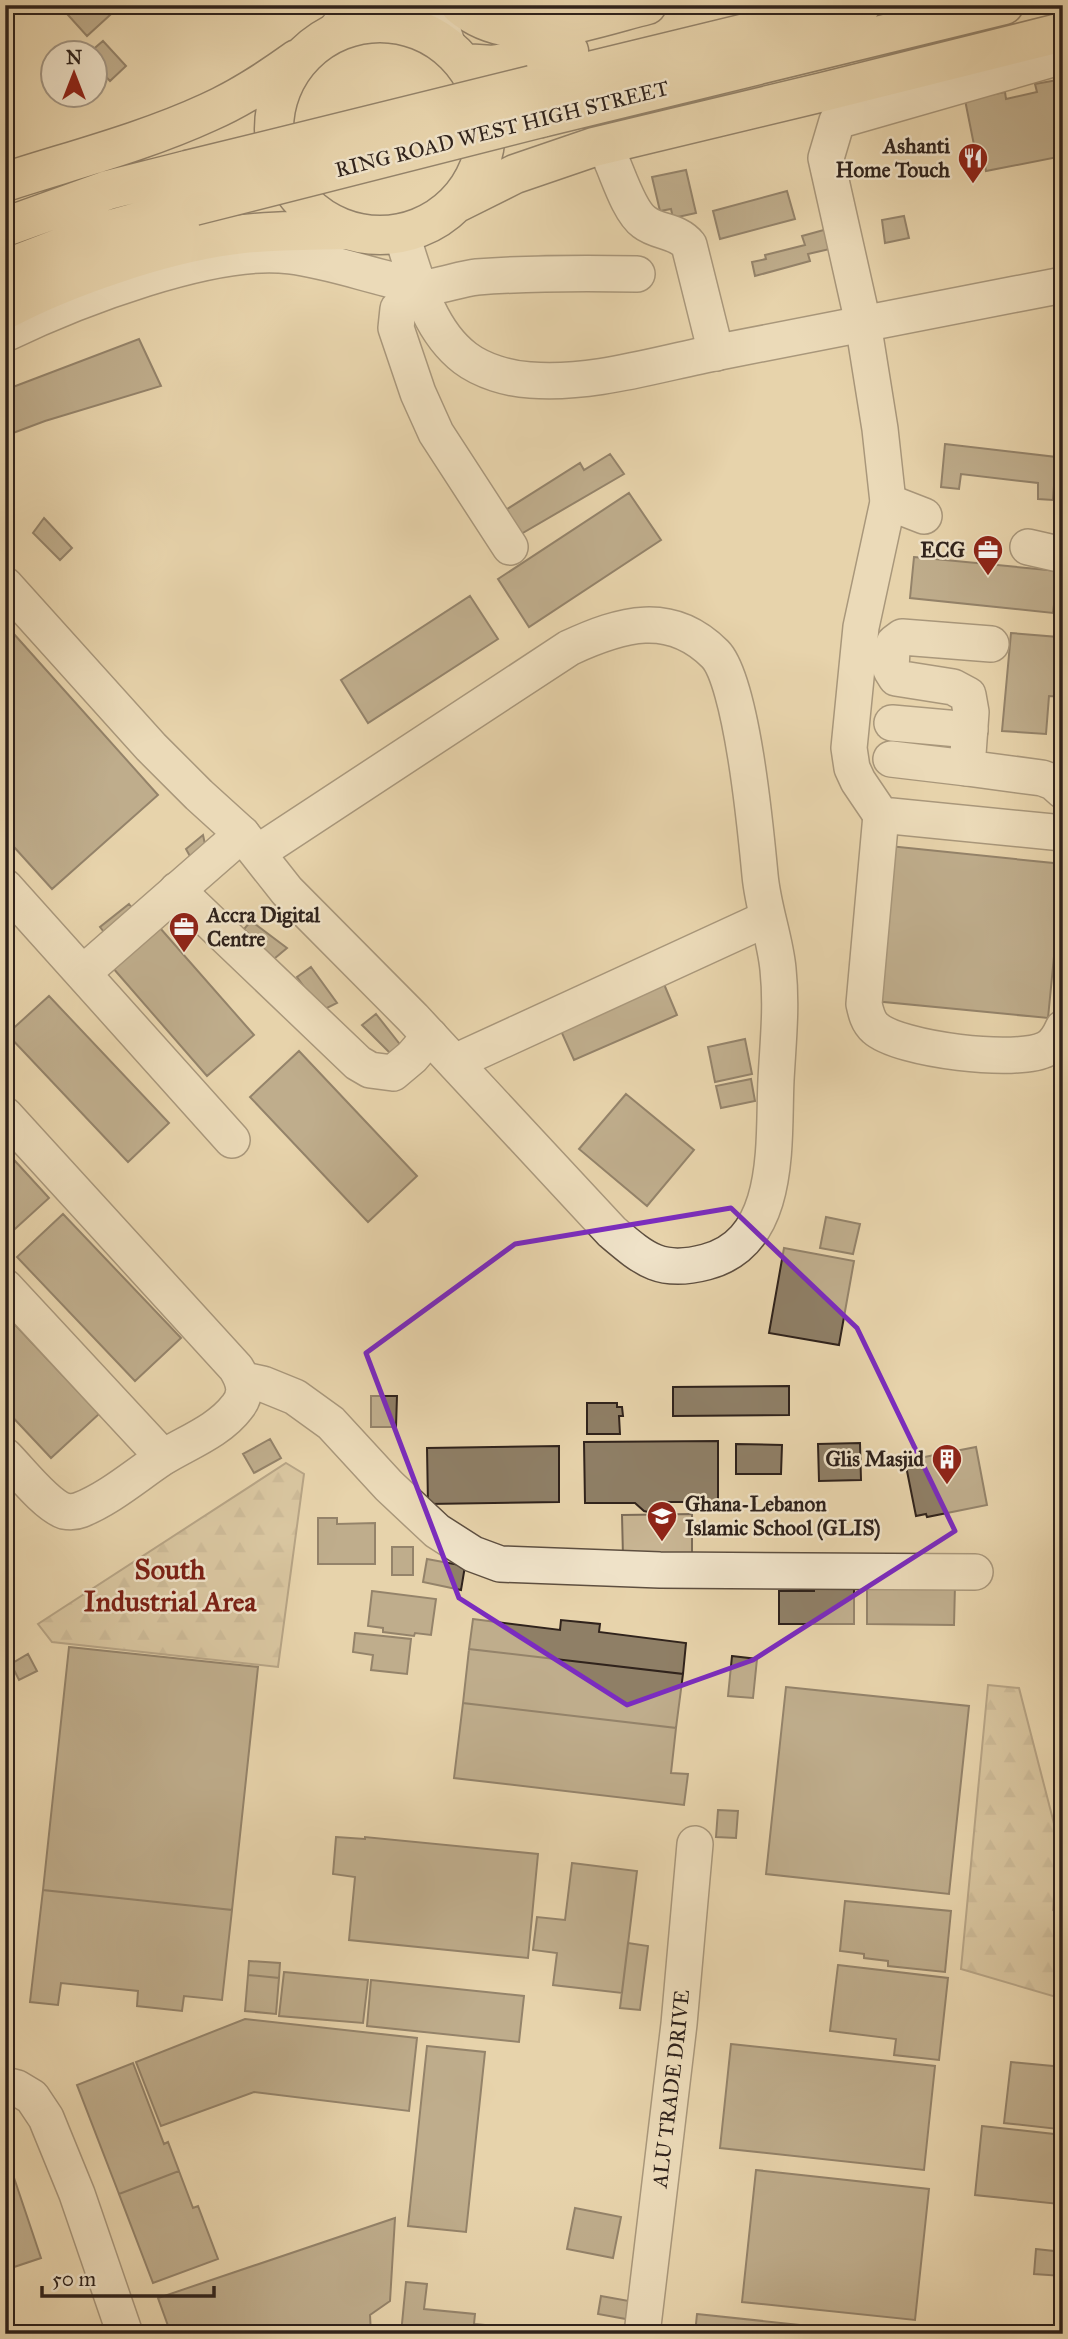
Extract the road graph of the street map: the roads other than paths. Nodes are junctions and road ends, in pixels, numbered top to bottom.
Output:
1 (355, 5) edge
2 (647, 5) edge
3 (772, 5) edge
4 (861, 5) edge
5 (1004, 5) edge
6 (466, 10) edge
7 (1063, 12) edge
8 (1063, 32) edge
9 (320, 43) junction
10 (456, 56) junction
11 (1063, 56) edge
12 (484, 154) junction
13 (612, 162) dead end
14 (5, 182) edge
15 (190, 188) junction
16 (453, 205) junction
17 (5, 227) edge
18 (349, 230) junction
19 (401, 232) junction
20 (5, 269) edge
21 (637, 274) dead end
22 (1063, 285) edge
23 (421, 292) junction
24 (5, 310) edge
25 (863, 323) junction
26 (5, 334) edge
27 (716, 353) junction
28 (888, 502) junction
29 (924, 516) dead end
30 (510, 547) dead end
31 (1028, 547) dead end
32 (1063, 555) edge
33 (5, 585) edge
34 (991, 644) dead end
35 (892, 723) dead end
36 (970, 730) junction
37 (891, 759) dead end
38 (967, 768) junction
39 (1063, 791) edge
40 (881, 814) junction
41 (1063, 832) edge
42 (249, 844) junction
43 (5, 887) edge
44 (177, 890) junction
45 (766, 919) junction
46 (83, 973) junction
47 (1063, 1028) edge
48 (430, 1036) junction
49 (455, 1062) junction
50 (5, 1115) edge
51 (232, 1140) dead end
52 (5, 1287) edge
53 (244, 1380) junction
54 (5, 1456) edge
55 (163, 1457) junction
56 (975, 1572) dead end
57 (695, 1844) dead end
58 (5, 2085) edge
59 (125, 2334) edge
60 (642, 2334) edge

1 - 9 street
2 - 6 main road
3 - 10 main road
4 - 15 main road, RING ROAD WEST HIGH STREET, bridge
5 - 15 main road, RING ROAD WEST HIGH STREET, bridge
6 - 10 street
7 - 12 main road, RING ROAD WEST HIGH STREET
8 - 16 main road, RING ROAD WEST HIGH STREET
9 - 10 main road
9 - 14 main road
9 - 18 main road
10 - 12 main road
11 - 25 street
12 - 16 main road
13 - 27 street
15 - 17 main road, RING ROAD WEST HIGH STREET
15 - 20 main road, RING ROAD WEST HIGH STREET
16 - 19 main road
18 - 19 main road
18 - 24 main road
19 - 23 street
21 - 23 street
22 - 25 street
23 - 26 street
23 - 27 street
23 - 30 street
25 - 27 street
25 - 28 street
28 - 29 street
28 - 40 street
31 - 32 street
33 - 42 street
34 - 36 street
35 - 36 street
36 - 38 street
37 - 38 street
38 - 39 street
40 - 41 street
40 - 47 street
42 - 44 street
42 - 45 street
42 - 48 street
43 - 46 street
44 - 46 street
44 - 48 street
45 - 49 street
45 - 49 street
46 - 51 street
48 - 49 street
50 - 53 street
52 - 55 street
53 - 55 street
53 - 56 street
54 - 55 street
57 - 60 street, ALU TRADE DRIVE
58 - 59 street

